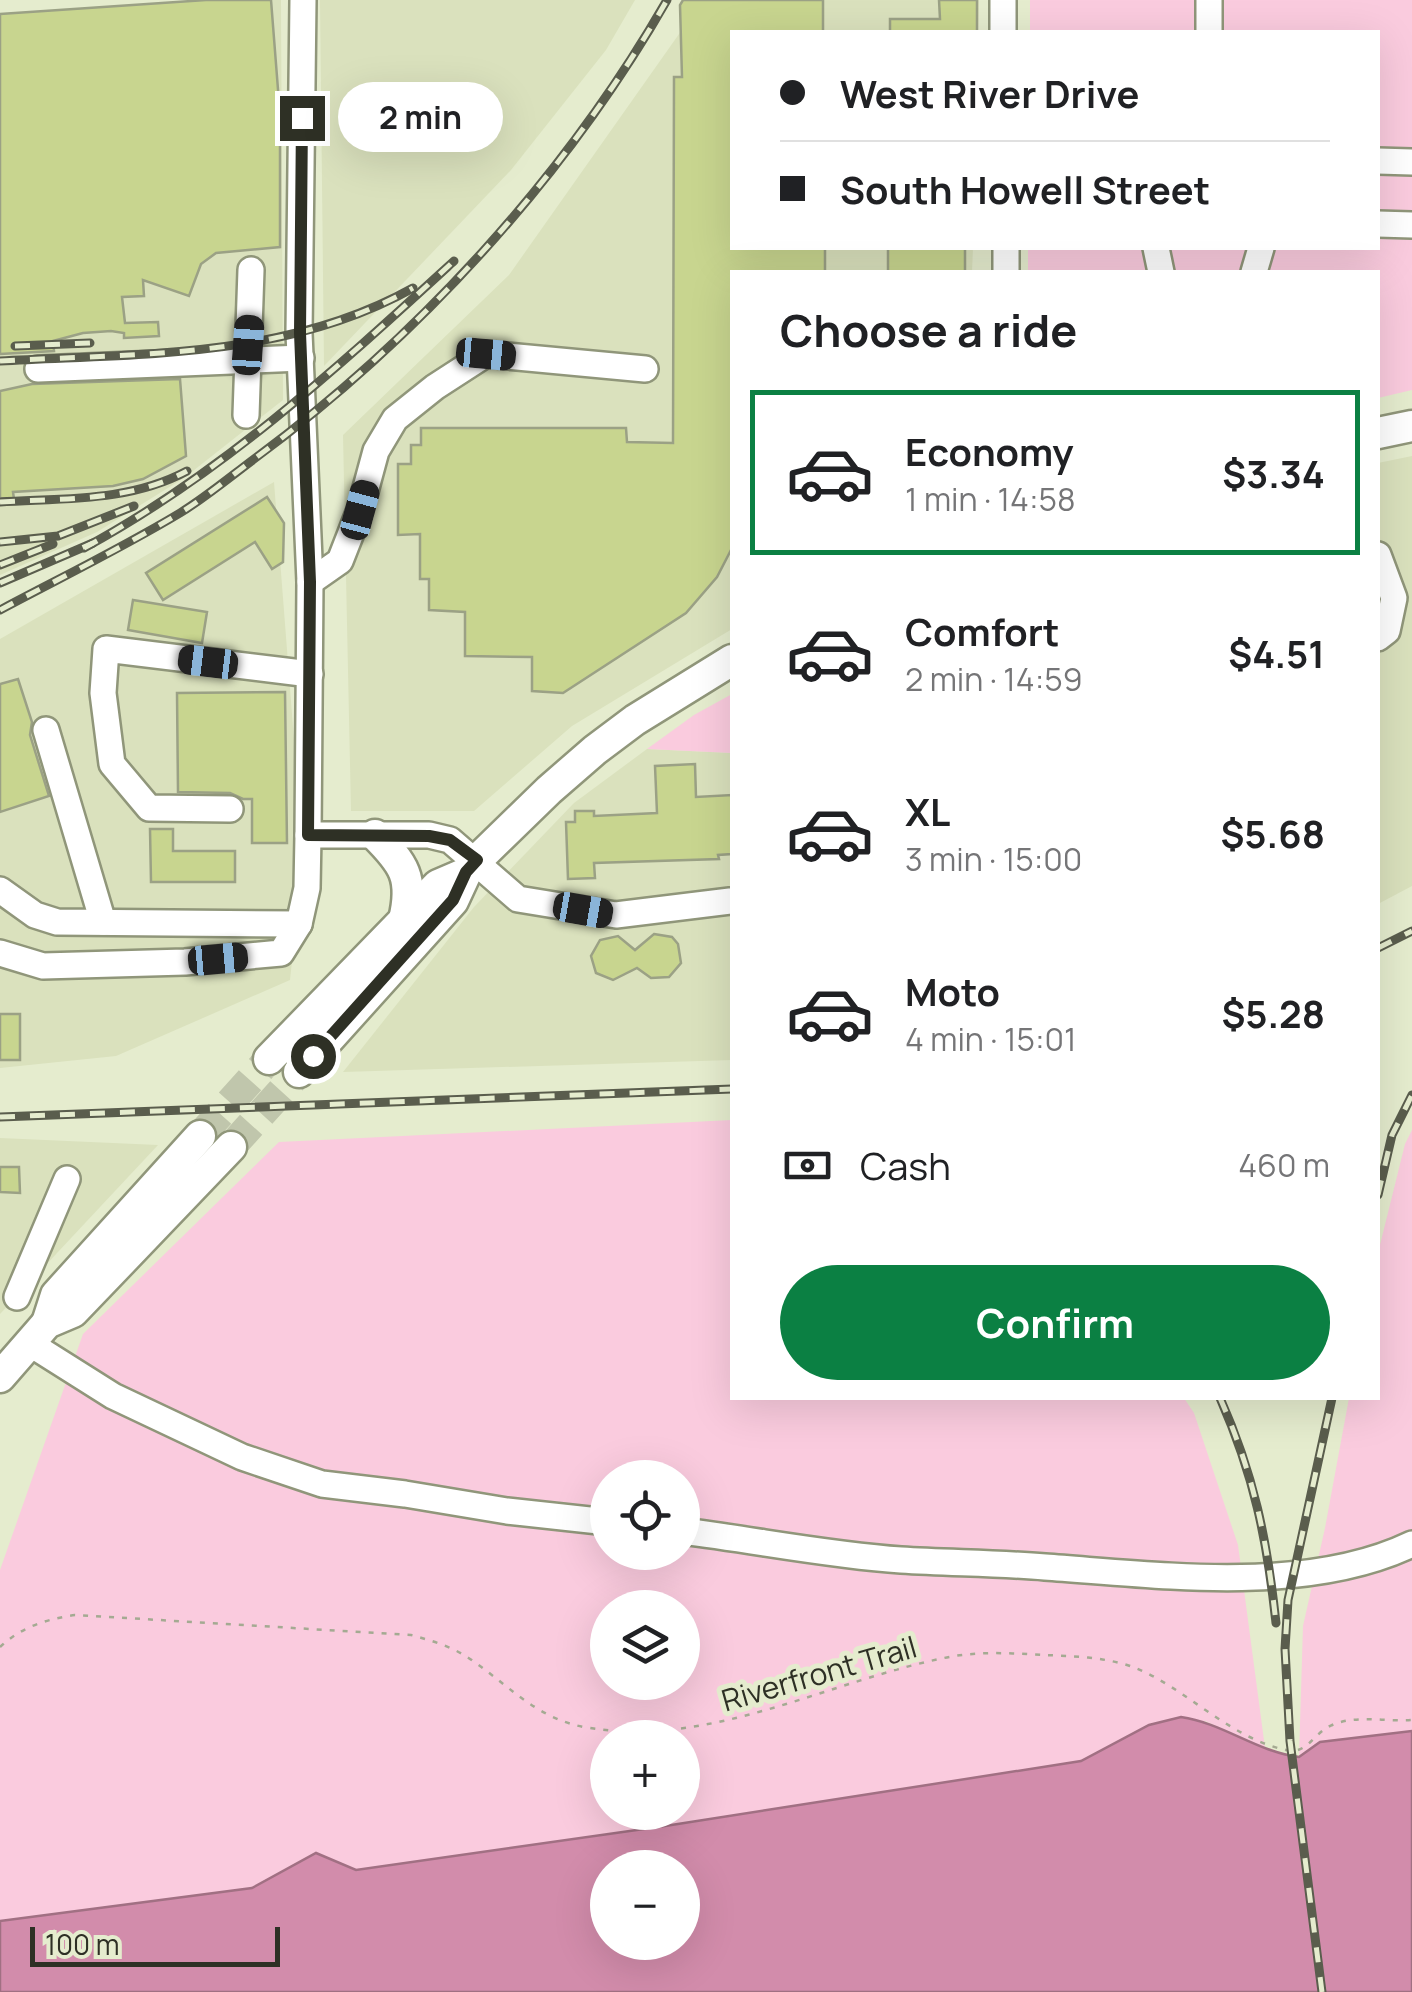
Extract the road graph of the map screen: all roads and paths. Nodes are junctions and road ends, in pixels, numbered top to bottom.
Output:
1 (304, 0) edge
2 (1003, 0) edge
3 (1209, 0) edge
4 (1004, 30) edge
5 (1209, 30) edge
6 (1380, 161) edge
7 (1412, 162) edge
8 (1380, 224) edge
9 (1412, 224) edge
10 (250, 270) dead end
11 (300, 358) junction
12 (248, 360) junction
13 (38, 369) dead end
14 (645, 369) dead end
15 (246, 415) dead end
16 (1412, 426) edge
17 (1380, 432) edge
18 (1380, 560) edge
19 (310, 582) junction
20 (1380, 636) edge
21 (730, 661) edge
22 (310, 674) junction
23 (46, 730) dead end
24 (230, 810) dead end
25 (308, 835) junction
26 (375, 835) junction
27 (472, 866) junction
28 (0, 890) edge
29 (730, 901) edge
30 (404, 920) junction
31 (104, 922) junction
32 (299, 924) junction
33 (0, 953) edge
34 (269, 1059) tunnel mouth
35 (298, 1072) tunnel mouth
36 (200, 1136) tunnel mouth
37 (231, 1146) tunnel mouth
38 (67, 1179) dead end
39 (8, 1298) edge
40 (38, 1333) junction
41 (0, 1377) edge
42 (590, 1520) edge
43 (700, 1533) edge
44 (1412, 1544) edge
45 (0, 1647) edge
46 (1412, 1720) edge

1 - 11 street
2 - 4 street
3 - 5 street
6 - 7 street
8 - 9 street
10 - 12 street
11 - 12 street
11 - 19 street
12 - 13 street
12 - 15 street
14 - 19 street
16 - 17 main road
18 - 20 street
19 - 22 street
21 - 27 main road
22 - 24 street
22 - 25 street
23 - 31 street
25 - 26 street
25 - 32 street
26 - 27 street
26 - 30 main road
27 - 29 street
27 - 30 main road
27 - 35 main road
28 - 31 street
30 - 34 main road
31 - 32 street
32 - 33 street
36 - 40 main road
37 - 40 main road
38 - 39 street
39 - 40 street
40 - 41 main road
40 - 42 street
43 - 44 street
45 - 46 path, Riverfront Trail

